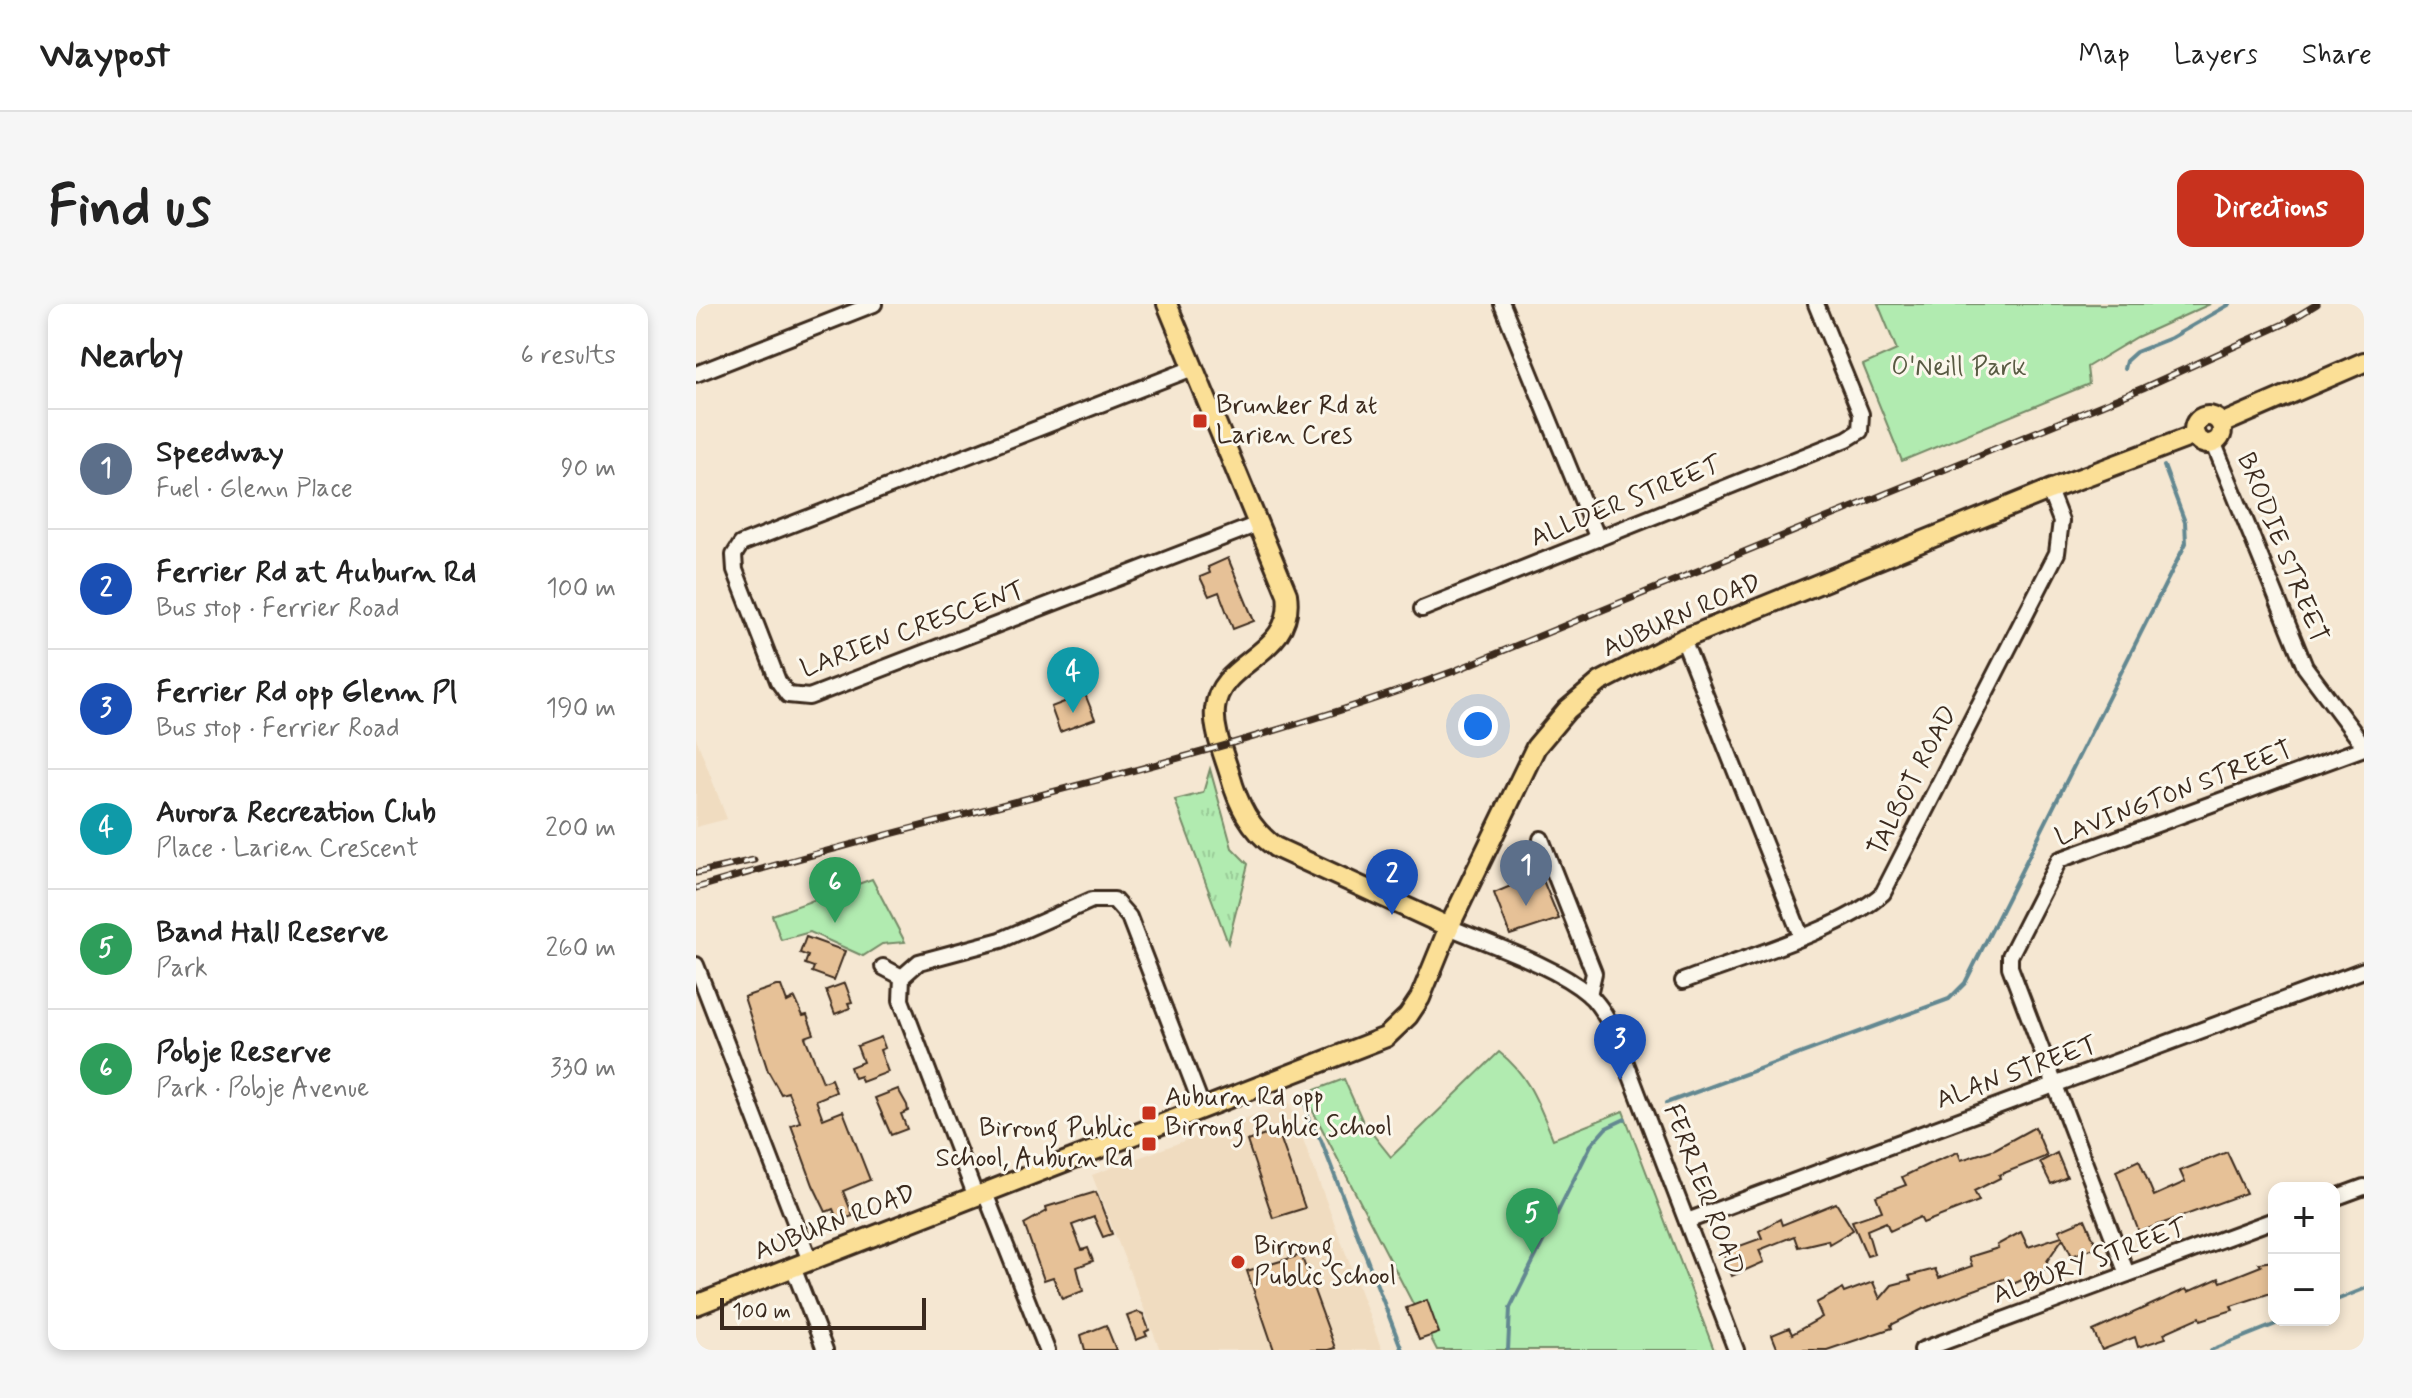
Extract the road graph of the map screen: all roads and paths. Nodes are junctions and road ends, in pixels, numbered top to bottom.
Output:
1 (874, 304) edge
2 (1167, 304) edge
3 (1502, 304) edge
4 (1816, 304) edge
5 (2364, 362) edge
6 (1193, 368) junction
7 (696, 374) edge
8 (2221, 424) junction
9 (2195, 435) junction
10 (2214, 444) junction
11 (2049, 490) junction
12 (1258, 524) junction
13 (1598, 539) junction
14 (1422, 609) dead end
15 (1683, 639) junction
16 (2364, 747) edge
17 (1541, 839) dead end
18 (1449, 927) junction
19 (1801, 936) junction
20 (696, 965) edge
21 (883, 967) dead end
22 (2364, 970) edge
23 (902, 977) junction
24 (1683, 981) dead end
25 (1589, 995) junction
26 (2054, 1085) junction
27 (1203, 1109) junction
28 (2364, 1187) edge
29 (980, 1195) junction
30 (2340, 1196) edge
31 (1687, 1221) junction
32 (2268, 1222) edge
33 (801, 1264) junction
34 (2127, 1274) junction
35 (696, 1305) edge
36 (825, 1350) edge
37 (1047, 1350) edge
38 (1736, 1350) edge
39 (1922, 1350) edge

1 - 7 street
2 - 6 main road
3 - 13 street
4 - 13 street, ALLDER STREET
5 - 8 main road
6 - 12 main road
6 - 12 street, LARIEN CRESCENT
8 - 9 main road
8 - 10 main road
9 - 10 main road
9 - 11 main road, AUBURN ROAD
10 - 16 street, BRODIE STREET
11 - 15 main road, AUBURN ROAD
11 - 19 street, TALBOT ROAD
12 - 18 main road, FERRIER ROAD
13 - 14 street, ALLDER STREET
15 - 18 main road, AUBURN ROAD
15 - 19 street
16 - 26 street, LAVINGTON STREET
17 - 25 street
18 - 25 street, FERRIER ROAD
18 - 27 main road, AUBURN ROAD
19 - 24 street, TALBOT ROAD
20 - 33 street
21 - 23 street
22 - 26 street, ALAN STREET
23 - 27 street
23 - 29 street
25 - 31 street, FERRIER ROAD
26 - 31 street, ALAN STREET
26 - 34 street, LAVINGTON STREET
27 - 29 main road, AUBURN ROAD
28 - 30 street
29 - 33 main road, AUBURN ROAD
29 - 37 street
31 - 38 street, FERRIER ROAD
32 - 34 street, ALBURY STREET
33 - 35 main road, AUBURN ROAD
33 - 36 street
34 - 39 street, ALBURY STREET

